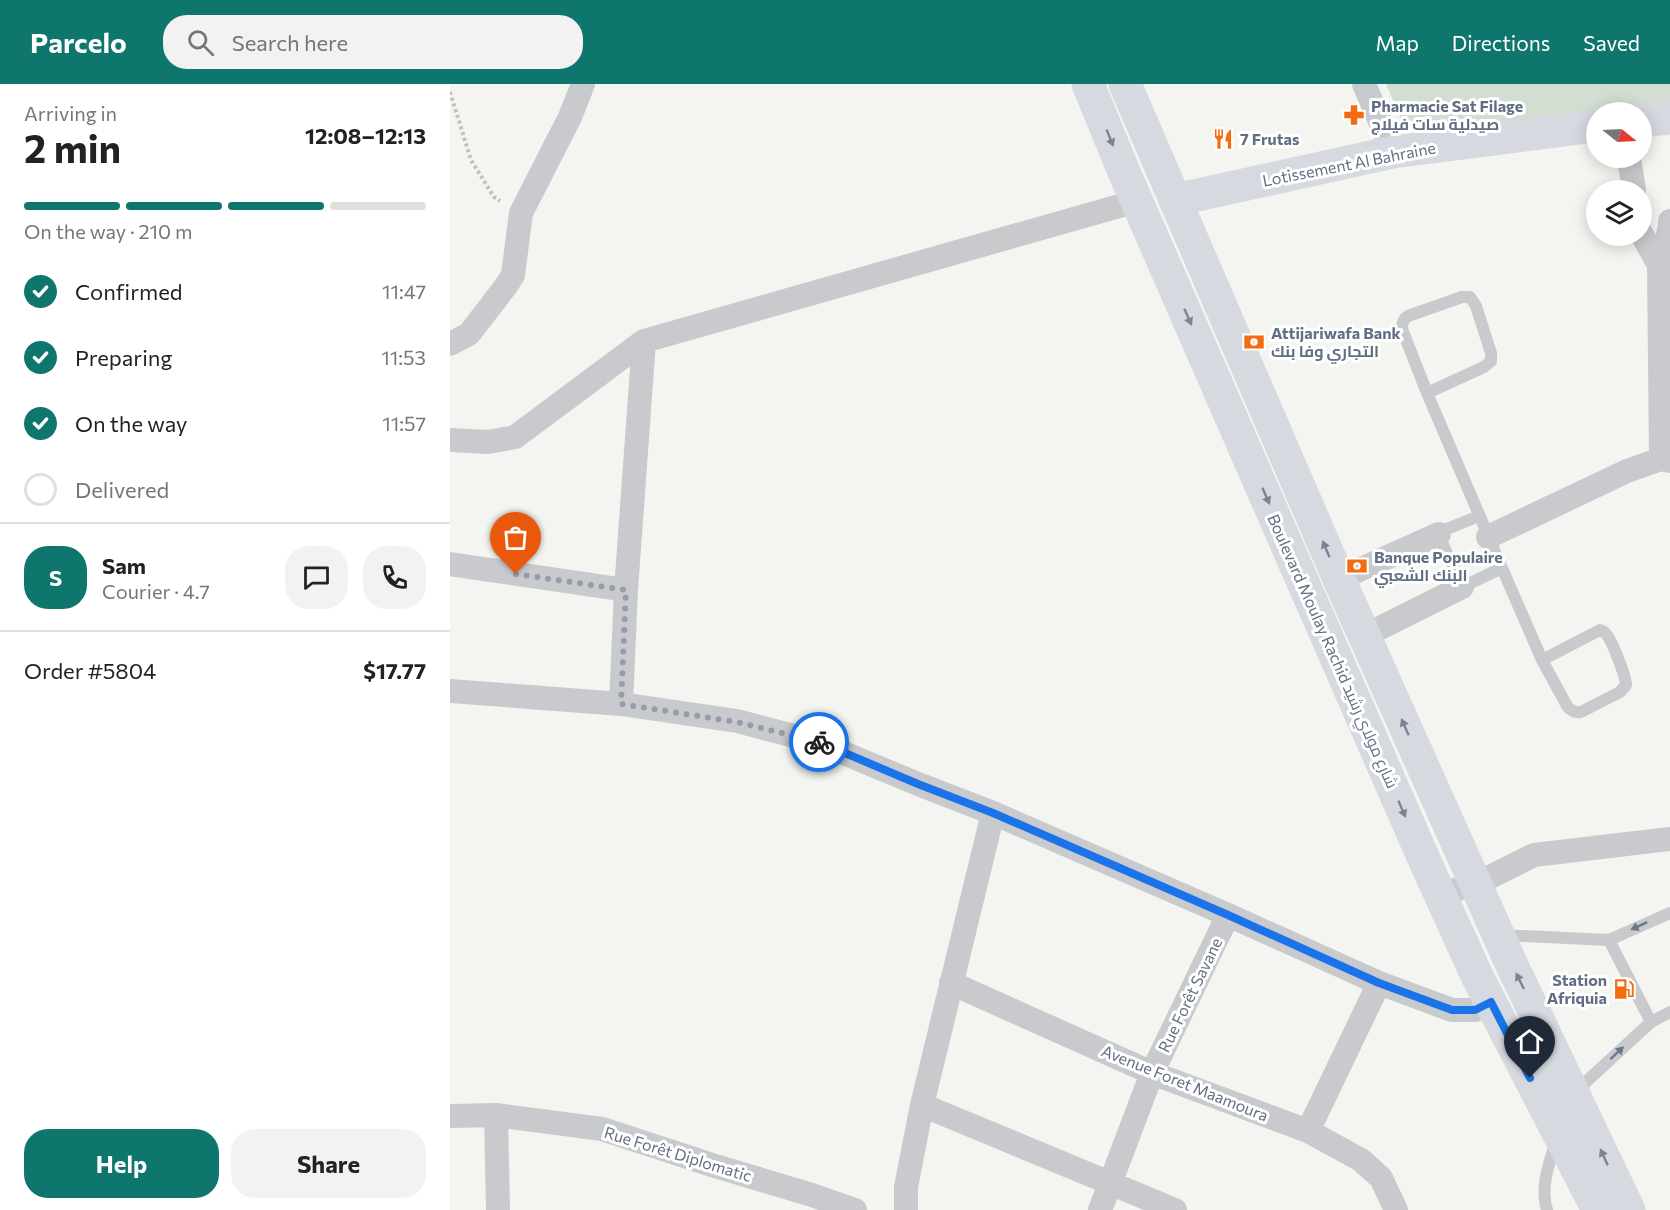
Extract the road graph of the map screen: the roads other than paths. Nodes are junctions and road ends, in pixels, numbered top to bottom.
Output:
1 (583, 84) edge
2 (1088, 84) edge
3 (1125, 84) edge
4 (1364, 84) edge
5 (1670, 118) edge
6 (1652, 120) edge
7 (1586, 127) edge
8 (1393, 152) junction
9 (1174, 200) junction
10 (1137, 201) junction
11 (1670, 221) edge
12 (1648, 246) edge
13 (1659, 265) junction
14 (644, 341) junction
15 (450, 344) edge
16 (1427, 393) junction
17 (450, 441) edge
18 (1666, 460) edge
19 (1484, 526) junction
20 (1439, 534) junction
21 (450, 564) edge
22 (1502, 568) junction
23 (1339, 579) junction
24 (1462, 587) junction
25 (626, 590) junction
26 (1364, 636) junction
27 (1542, 660) junction
28 (450, 691) edge
29 (621, 704) junction
30 (993, 813) junction
31 (1670, 839) edge
32 (1476, 884) junction
33 (1440, 894) junction
34 (1670, 912) edge
35 (1228, 915) junction
36 (1498, 934) junction
37 (1609, 940) junction
38 (951, 983) junction
39 (1379, 983) junction
40 (1491, 1002) junction
41 (1670, 1012) edge
42 (1651, 1022) junction
43 (1152, 1073) junction
44 (1574, 1092) junction
45 (922, 1105) junction
46 (496, 1115) junction
47 (450, 1116) edge
48 (1308, 1131) junction
49 (1559, 1135) junction
50 (1110, 1184) junction
51 (498, 1210) edge
52 (855, 1210) edge
53 (906, 1210) edge
54 (1100, 1210) edge
55 (1175, 1210) edge
56 (1396, 1210) edge
57 (1547, 1210) edge
58 (1598, 1210) edge
59 (1629, 1210) edge

1 - 15 street
2 -> 10 main road, Boulevard Moulay Rachid شارع مولاي رشيد
3 - 9 main road
4 - 8 street
5 - 6 main road
7 - 8 main road, Lotissement Al Bahraine
8 - 9 main road, Lotissement Al Bahraine
23 -> 9 main road
10 - 14 street
10 -> 33 main road, Boulevard Moulay Rachid شارع مولاي رشيد
11 - 13 street
12 - 13 street
13 - 18 street
14 - 17 street
14 - 25 street
16 - 16 lane
16 - 19 lane
18 - 19 street
19 - 20 lane
19 - 22 lane
20 - 23 street
20 - 24 lane
21 - 25 street
22 - 24 lane
22 - 27 lane
23 - 26 main road
24 - 26 street
25 - 29 street
32 -> 26 main road
27 - 27 lane
28 - 29 street
29 - 30 street
30 - 35 street
30 - 38 street
31 - 32 street
32 - 33 street
32 - 36 main road
33 - 40 main road, Boulevard Moulay Rachid شارع مولاي رشيد
34 -> 37 lane
35 - 39 street
35 - 43 street, Rue Forêt Savane
36 - 37 lane
44 -> 36 main road
37 - 42 lane
38 - 43 street, Avenue Foret Maamoura
38 - 45 street
39 - 40 street
39 - 48 street
40 - 49 main road, Boulevard Moulay Rachid شارع مولاي رشيد
41 - 42 lane
44 -> 42 lane
43 - 48 street, Avenue Foret Maamoura
43 - 50 street, Rue Forêt Savane
59 -> 44 main road
45 - 50 street
45 - 53 street
46 - 47 street, Rue Forêt Diplomatic
46 - 51 street
46 - 52 street, Rue Forêt Diplomatic
48 - 56 street, Avenue Foret Maamoura
49 - 57 lane
49 - 58 main road, Boulevard Moulay Rachid شارع مولاي رشيد
50 - 54 street, Rue Forêt Savane
50 - 55 street

